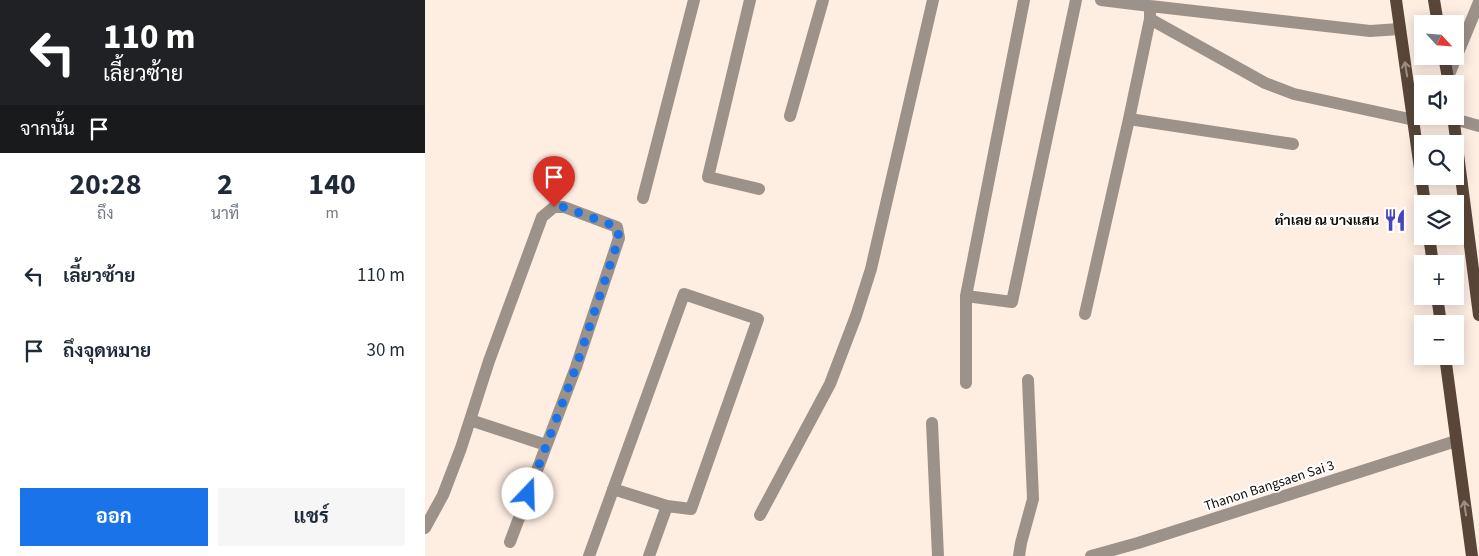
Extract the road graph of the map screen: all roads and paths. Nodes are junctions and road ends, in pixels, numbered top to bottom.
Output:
1 (694, 0) edge
2 (750, 0) edge
3 (823, 0) edge
4 (933, 0) edge
5 (1024, 0) edge
6 (1076, 0) edge
7 (1101, 0) edge
8 (1396, 0) edge
9 (1434, 0) edge
10 (1479, 2) edge
11 (1150, 13) junction
12 (1436, 15) edge
13 (1400, 29) junction
14 (1451, 75) edge
15 (790, 116) dead end
16 (1129, 119) junction
17 (1414, 120) joint
18 (1464, 121) edge
19 (1415, 125) edge
20 (1454, 125) edge
21 (1479, 126) edge
22 (1293, 144) dead end
23 (759, 189) dead end
24 (1424, 195) edge
25 (643, 198) dead end
26 (966, 296) junction
27 (1085, 314) dead end
28 (1479, 315) edge
29 (1446, 365) edge
30 (1027, 380) dead end
31 (966, 383) dead end
32 (470, 420) junction
33 (932, 424) dead end
34 (1456, 441) junction
35 (546, 445) junction
36 (613, 489) junction
37 (667, 506) junction
38 (760, 515) dead end
39 (425, 528) edge
40 (510, 542) dead end
41 (1139, 550) edge
42 (589, 556) edge
43 (649, 556) edge
44 (938, 556) edge
45 (1019, 556) edge
46 (1091, 556) edge
47 (1472, 556) edge

1 - 25 street
2 - 23 street
3 - 15 street
4 - 38 street
5 - 26 street
6 - 26 street
7 - 11 street
8 - 13 main road
9 - 12 main road
10 - 14 street
11 - 13 street
11 - 16 street
11 - 17 street
17 -> 13 main road
16 - 22 street
16 - 27 street
18 - 21 street
19 - 24 main road
20 - 28 main road
26 - 31 street
29 - 34 main road
30 - 45 street
32 - 35 street
32 - 35 street
32 - 39 street
33 - 44 street
34 - 41 street, Thanon Bangsaen Sai 3
47 -> 34 main road
35 - 40 street
36 - 37 street
36 - 37 street
36 - 42 street
37 - 43 street
41 - 46 street, Thanon Bangsaen Sai 3

